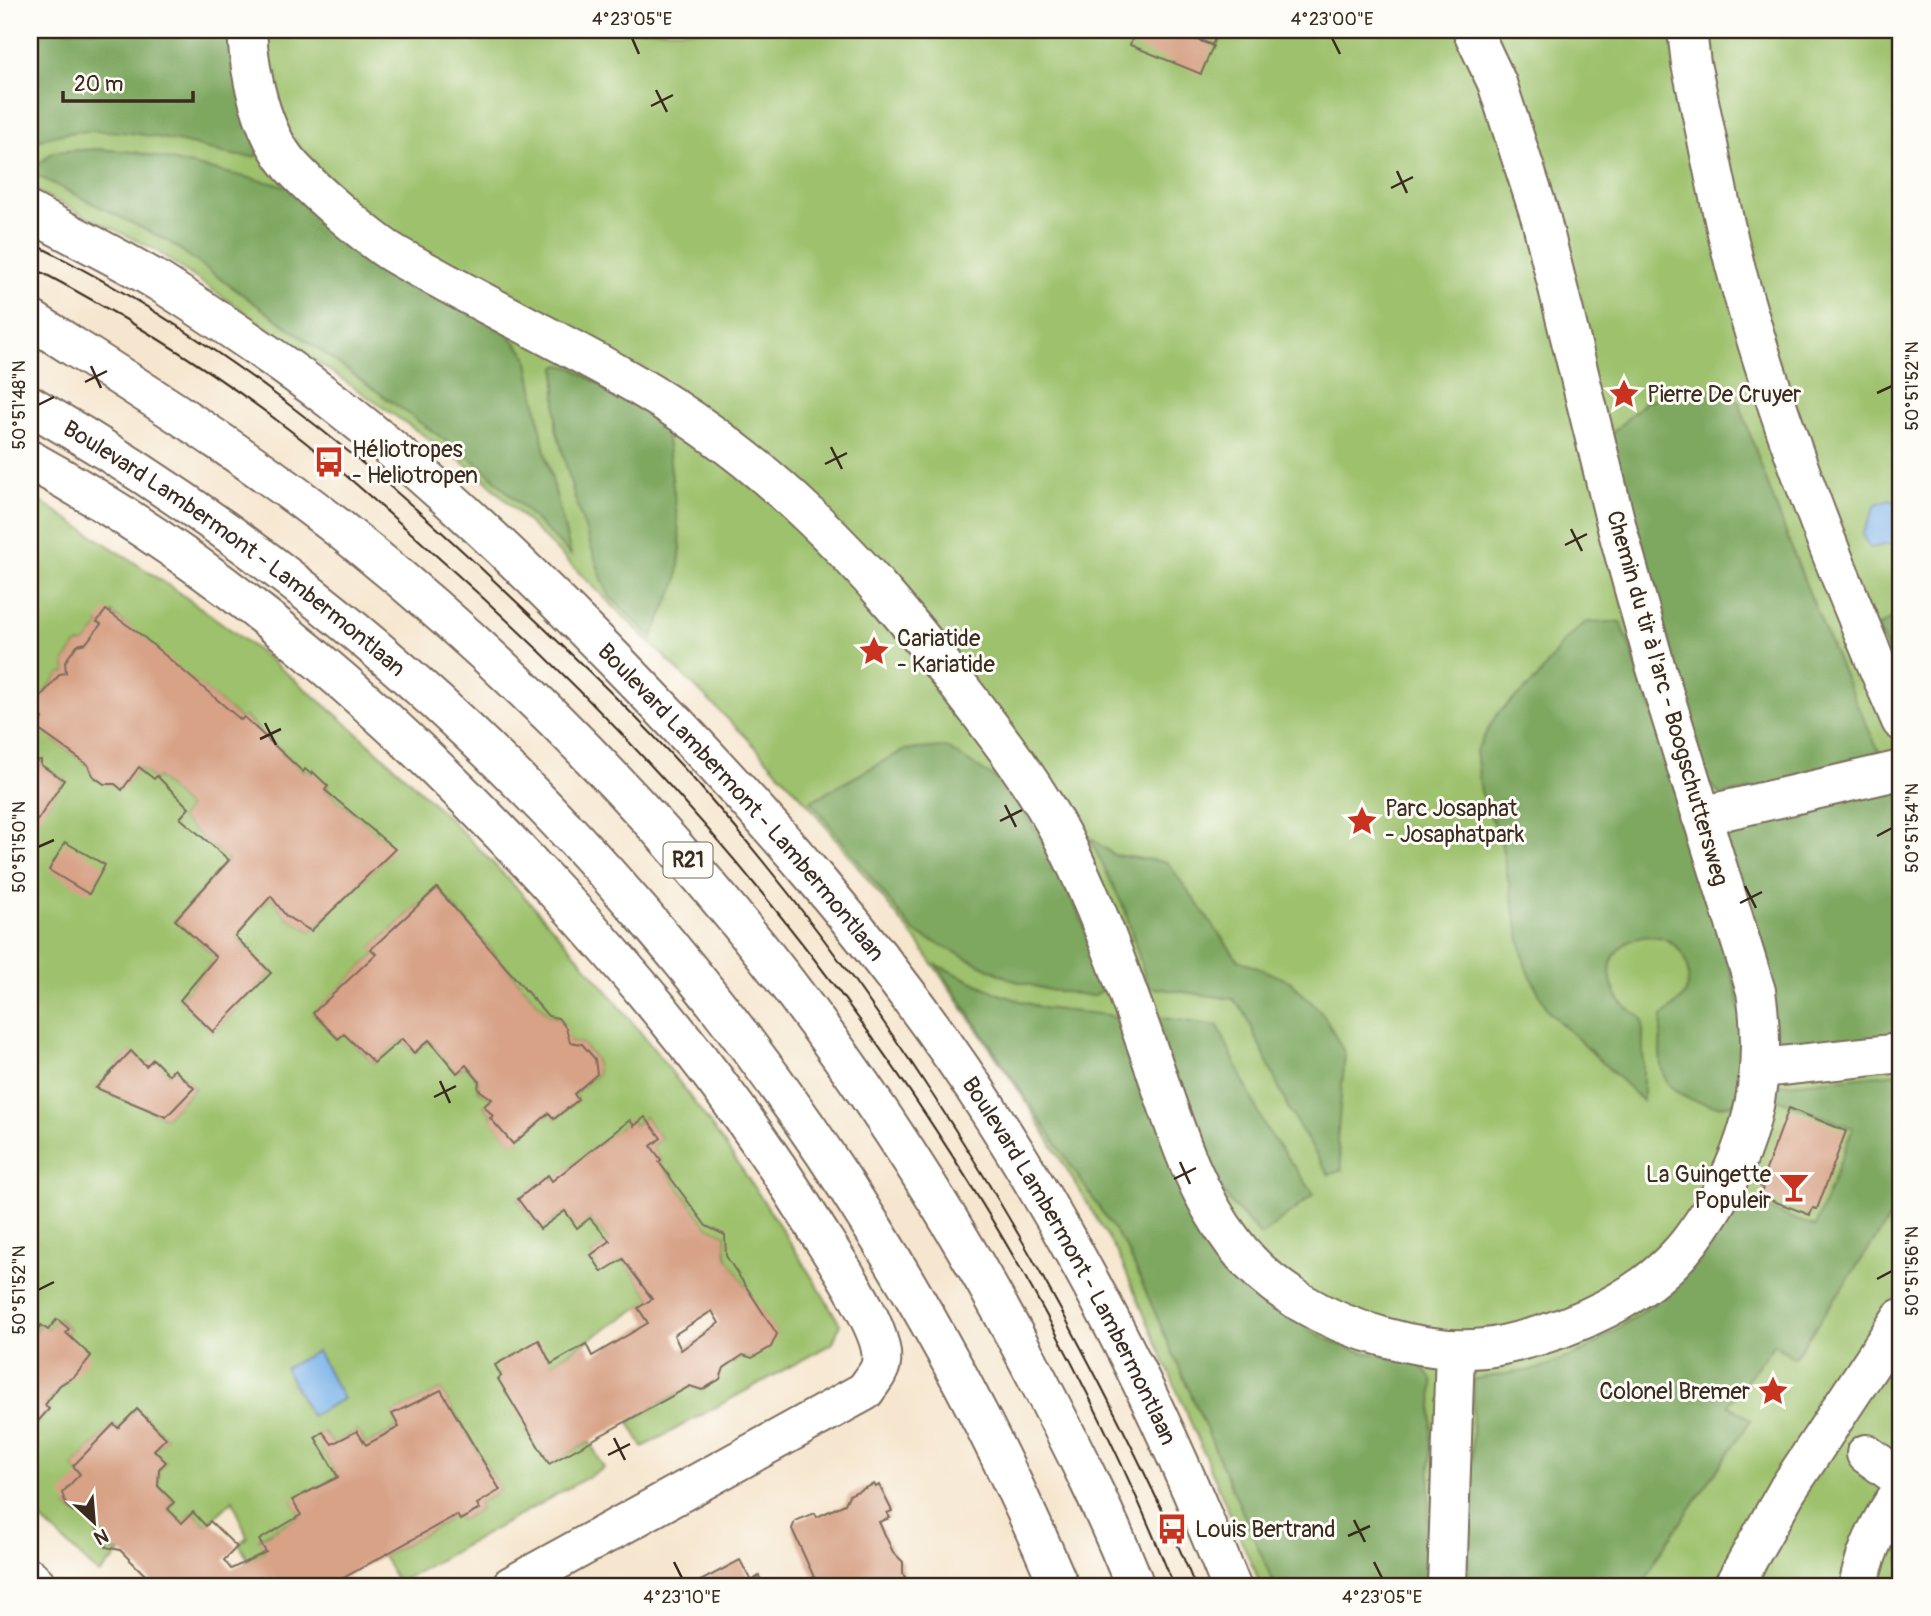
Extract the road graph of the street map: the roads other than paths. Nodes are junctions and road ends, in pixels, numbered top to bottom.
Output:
1 (247, 30) edge
2 (1472, 30) edge
3 (1687, 30) edge
4 (30, 212) edge
5 (30, 318) edge
6 (30, 405) edge
7 (30, 460) edge
8 (1901, 721) edge
9 (1901, 770) edge
10 (1701, 816) junction
11 (1901, 1053) edge
12 (1762, 1068) junction
13 (1901, 1318) edge
14 (1455, 1351) junction
15 (1866, 1454) dead end
16 (1901, 1479) edge
17 (1901, 1492) edge
18 (30, 1578) edge
19 (38, 1586) edge
20 (511, 1586) edge
21 (1059, 1586) edge
22 (1135, 1586) edge
23 (1231, 1586) edge
24 (1447, 1586) edge
25 (1733, 1586) edge
26 (1858, 1586) edge

1 - 14 street, Chemin du tir à l'arc - Boogschuttersweg
2 - 10 street, Chemin du tir à l'arc - Boogschuttersweg
3 - 8 street
4 - 23 street, Boulevard Lambermont - Lambermontlaan
5 - 22 street, R21
6 - 21 street, Boulevard Lambermont - Lambermontlaan
7 - 20 street, Boulevard Lambermont - Lambermontlaan
9 - 10 street
10 - 12 street, Chemin du tir à l'arc - Boogschuttersweg
11 - 12 street
12 - 14 street, Chemin du tir à l'arc - Boogschuttersweg
13 - 25 street
14 - 24 street
15 - 16 street
17 - 26 street
18 - 19 street

